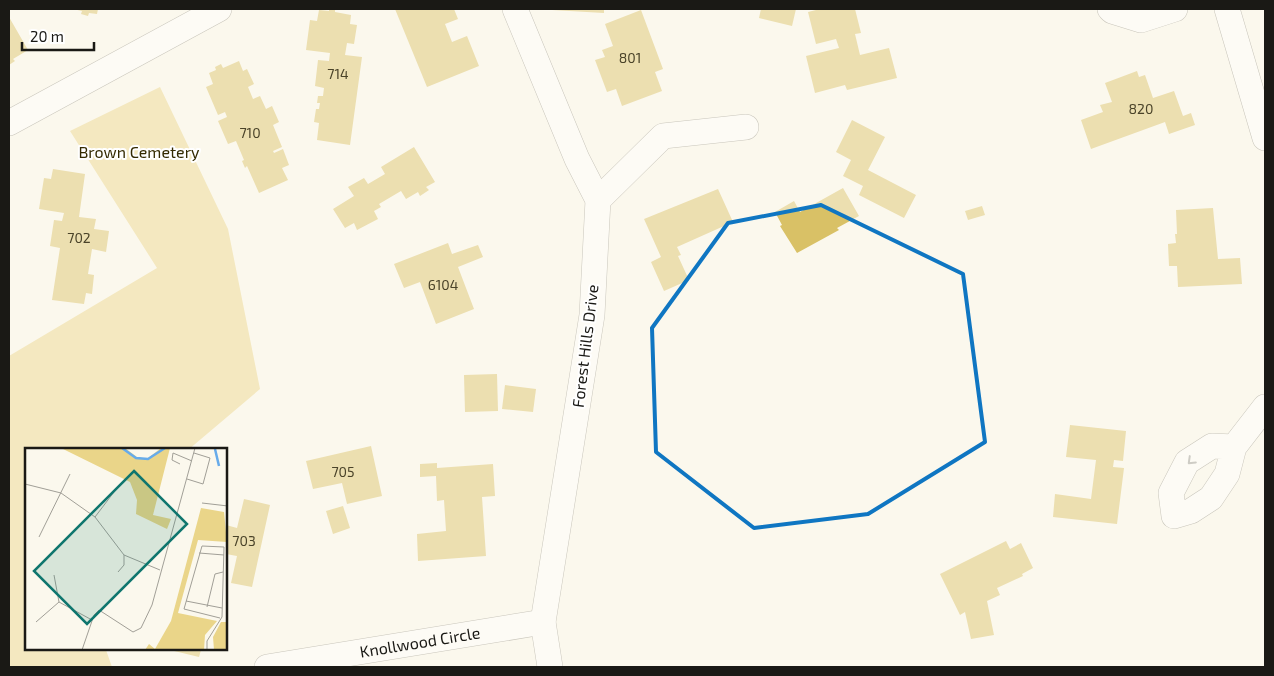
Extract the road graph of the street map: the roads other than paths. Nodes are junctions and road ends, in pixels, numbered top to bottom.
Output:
1 (219, 9) edge
2 (516, 9) edge
3 (1110, 9) edge
4 (1175, 9) edge
5 (1227, 9) edge
6 (9, 123) edge
7 (746, 127) dead end
8 (1265, 138) edge
9 (598, 200) junction
10 (1265, 407) edge
11 (1234, 448) dead end
12 (543, 622) junction
13 (267, 667) edge
14 (550, 667) edge

1 - 6 street
2 - 9 street
3 - 4 street
5 - 8 street
7 - 9 street
9 - 12 street, Forest Hills Drive
10 - 11 street
12 - 13 street, Knollwood Circle
12 - 14 street, Forest Hills Drive

